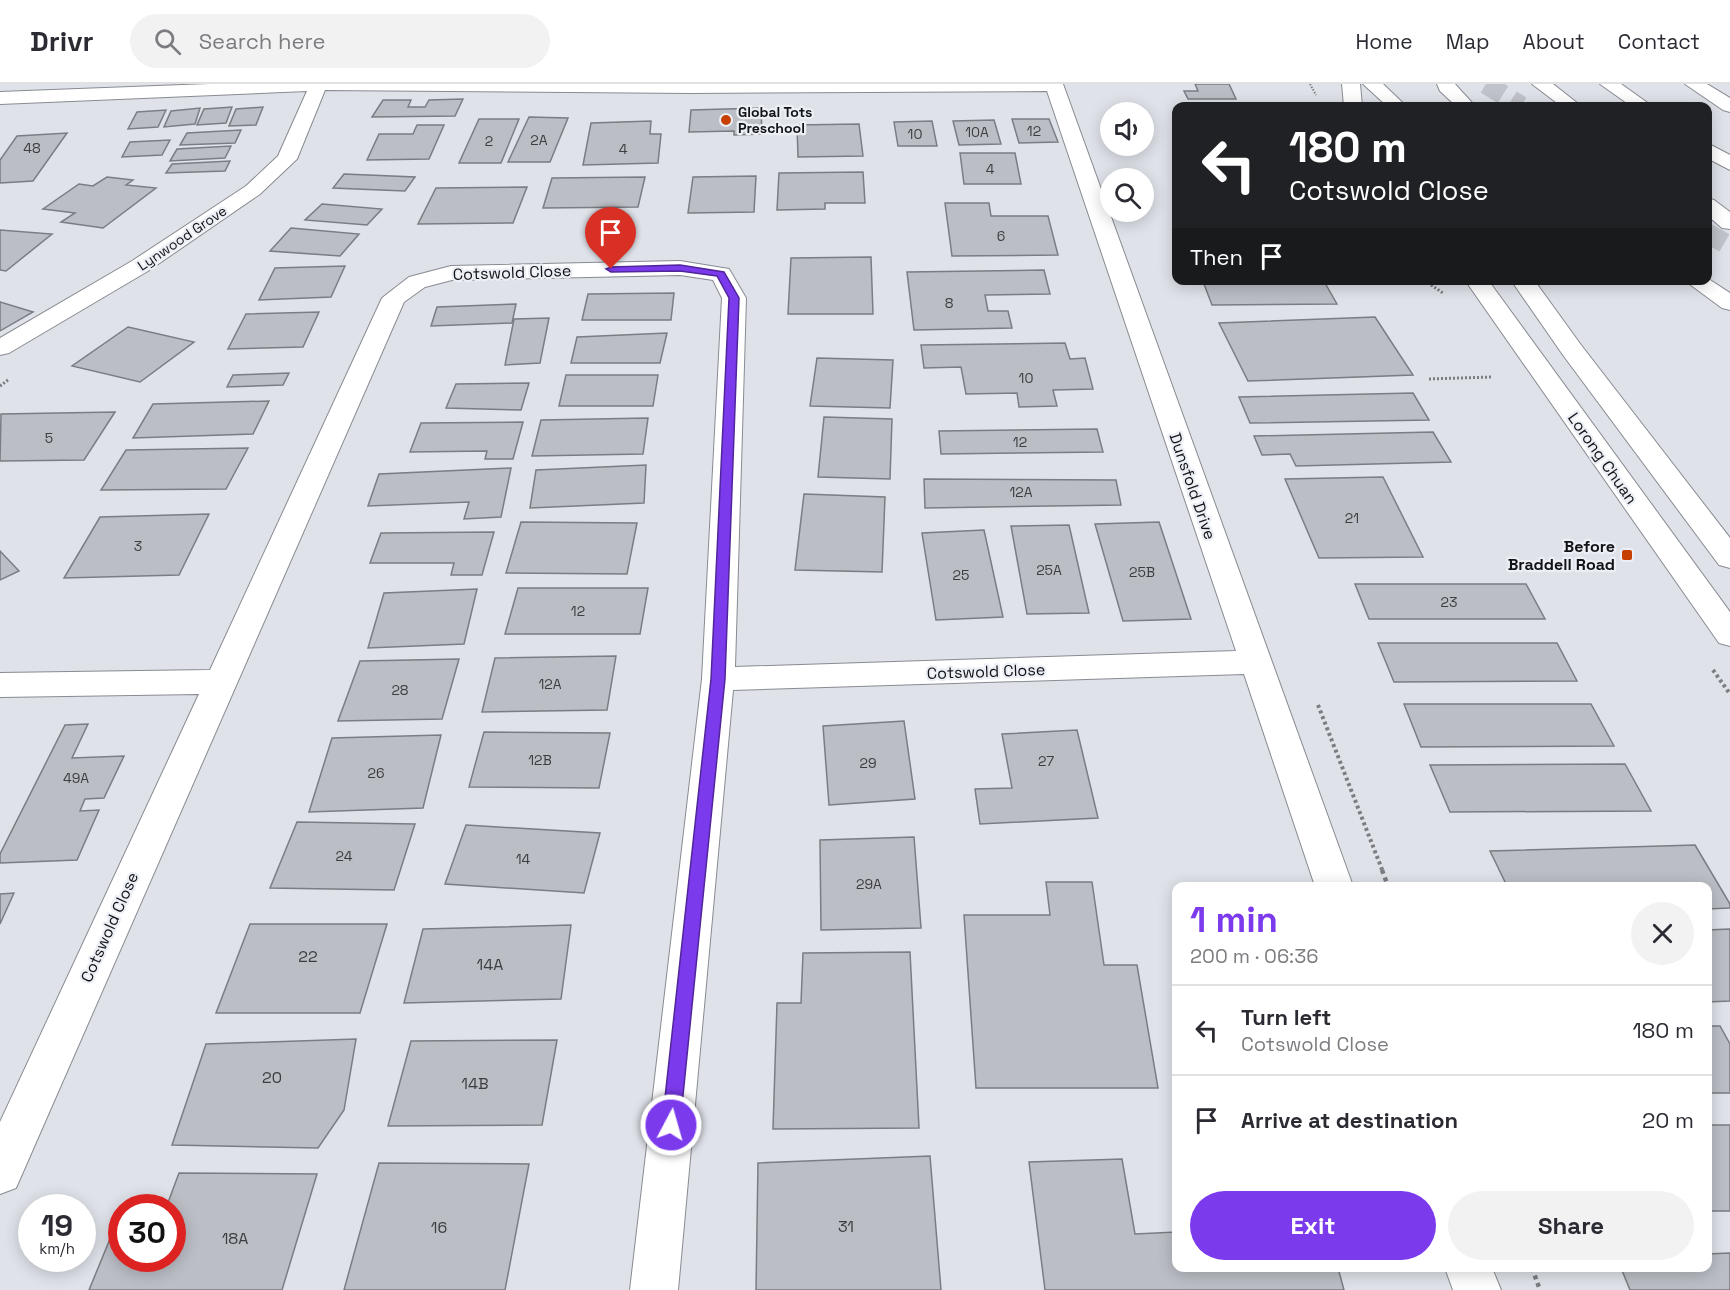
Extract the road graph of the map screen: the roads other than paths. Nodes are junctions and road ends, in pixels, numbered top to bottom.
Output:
1 (1351, 84) edge
2 (1372, 84) edge
3 (1390, 84) edge
4 (1446, 84) edge
5 (1541, 84) edge
6 (1609, 84) edge
7 (1694, 84) edge
8 (319, 85) edge
9 (1054, 85) edge
10 (0, 98) edge
11 (1353, 102) edge
12 (1392, 102) edge
13 (1410, 102) edge
14 (1461, 102) edge
15 (1566, 102) edge
16 (1636, 102) edge
17 (1730, 106) edge
18 (1712, 152) edge
19 (1730, 164) edge
20 (1712, 208) edge
21 (1730, 224) edge
22 (1480, 285) edge
23 (1526, 285) edge
24 (1703, 285) edge
25 (1730, 303) edge
26 (0, 348) edge
27 (1730, 558) edge
28 (1730, 635) edge
29 (1254, 662) junction
30 (718, 679) junction
31 (219, 682) junction
32 (0, 685) edge
33 (1333, 882) edge
34 (0, 1172) edge
35 (1470, 1272) edge
36 (654, 1290) edge
37 (1477, 1290) edge

1 - 11 main road
2 - 12 main road
3 - 13 main road
4 - 14 main road
5 - 15 main road
6 - 16 main road
7 - 17 main road
8 - 9 main road
8 - 10 main road
8 - 26 main road, Lynwood Grove
9 - 29 main road, Dunsfold Drive
18 - 19 main road
20 - 21 main road
22 - 28 main road, Lorong Chuan
23 - 27 main road
24 - 25 main road
29 - 30 main road, Cotswold Close
29 - 33 main road, Dunsfold Drive
30 - 31 main road, Cotswold Close
30 - 36 main road, Cotswold Close
31 - 32 main road
31 - 34 main road, Cotswold Close
35 - 37 main road

